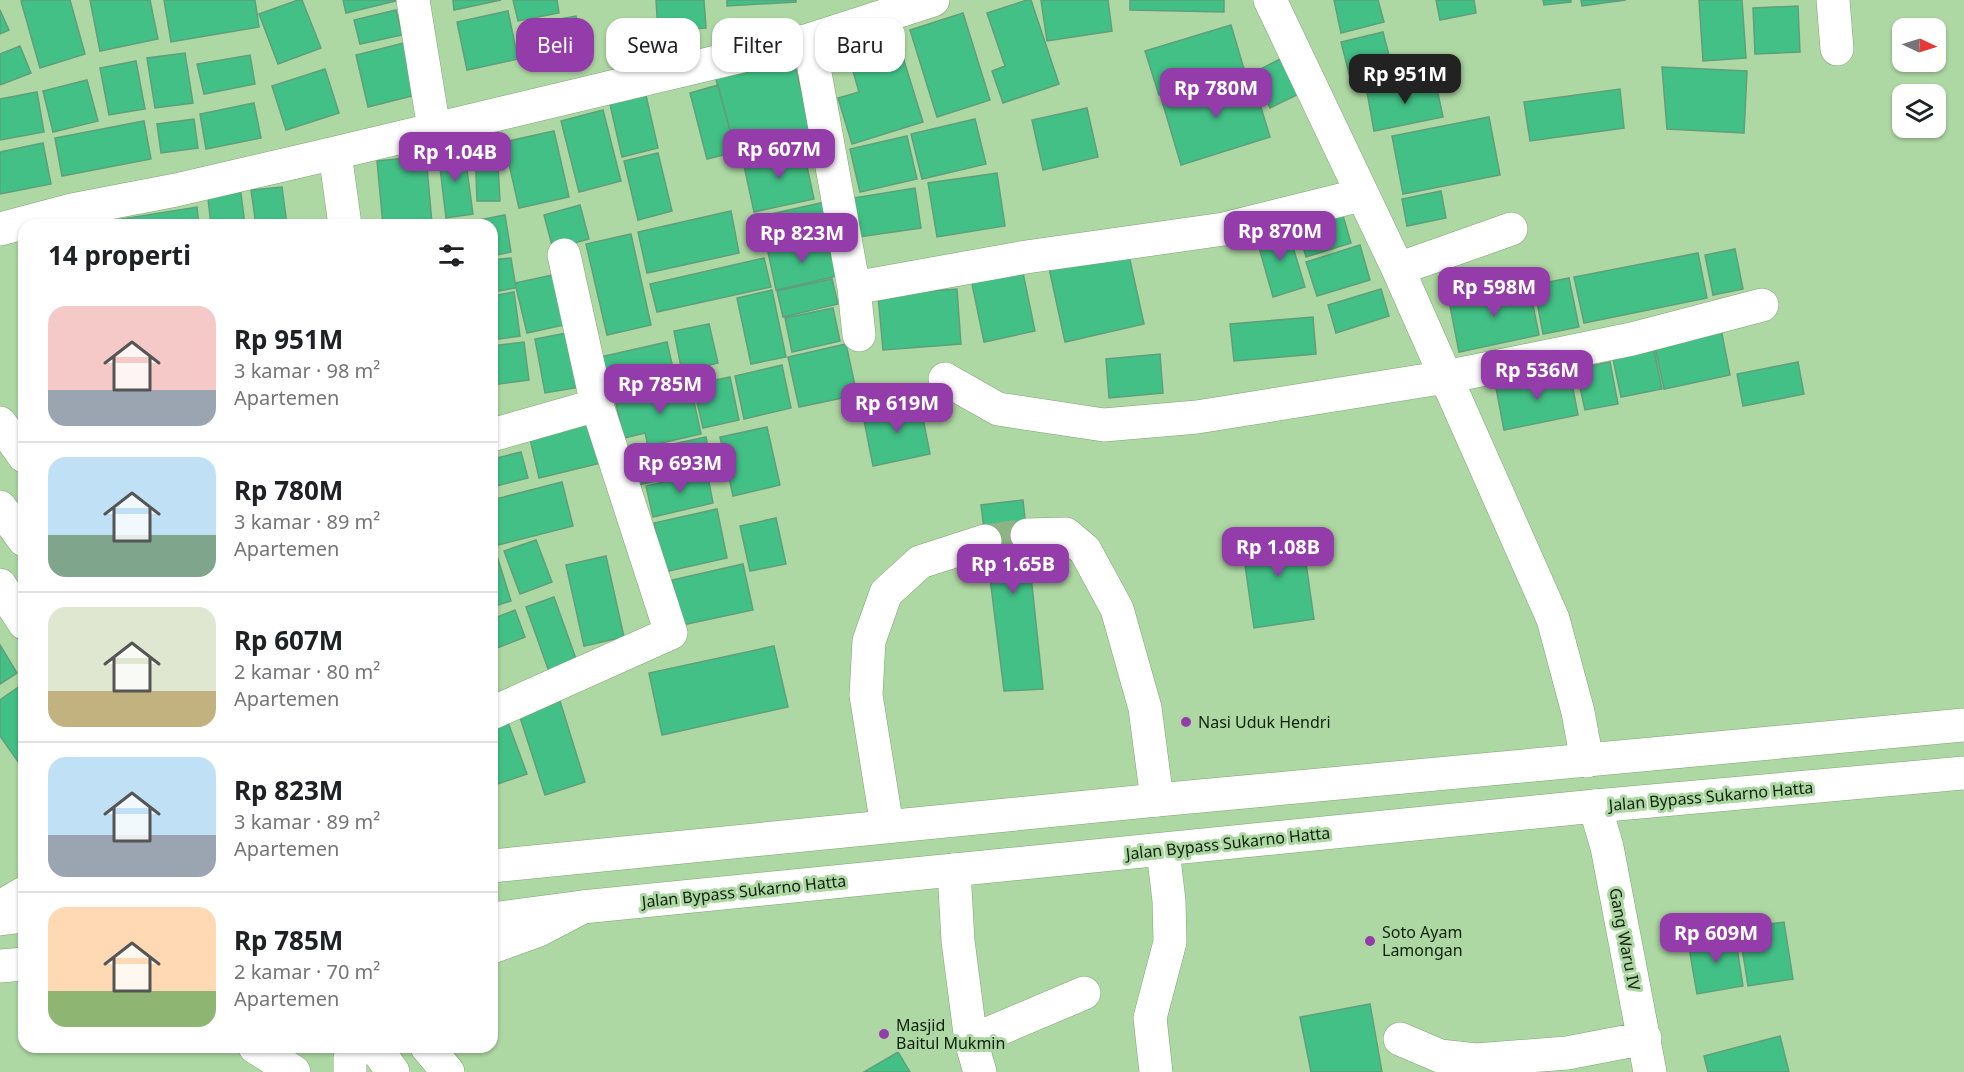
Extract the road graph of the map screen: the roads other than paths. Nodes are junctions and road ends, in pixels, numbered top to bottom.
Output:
1 (413, 0) edge
2 (933, 0) edge
3 (1270, 0) edge
4 (1833, 0) edge
5 (809, 40) junction
6 (1837, 49) dead end
7 (434, 129) junction
8 (335, 153) junction
9 (1361, 195) junction
10 (38, 219) edge
11 (344, 219) edge
12 (18, 224) edge
13 (0, 229) edge
14 (1511, 229) dead end
15 (564, 255) dead end
16 (1398, 269) junction
17 (854, 288) junction
18 (1762, 305) dead end
19 (859, 335) dead end
20 (1446, 377) junction
21 (945, 379) dead end
22 (597, 405) junction
23 (0, 423) edge
24 (498, 433) edge
25 (18, 448) edge
26 (0, 507) edge
27 (18, 532) edge
28 (1027, 535) tunnel mouth
29 (985, 541) tunnel mouth
30 (0, 585) edge
31 (18, 613) edge
32 (498, 709) edge
33 (1964, 725) edge
34 (1587, 761) junction
35 (1964, 773) edge
36 (1157, 800) junction
37 (1595, 806) junction
38 (887, 826) junction
39 (1163, 850) junction
40 (498, 865) edge
41 (954, 870) junction
42 (18, 896) edge
43 (0, 907) edge
44 (582, 907) junction
45 (18, 917) edge
46 (498, 918) edge
47 (0, 919) edge
48 (498, 945) edge
49 (18, 964) edge
50 (0, 966) edge
51 (1084, 993) dead end
52 (1645, 1038) junction
53 (1400, 1039) dead end
54 (971, 1041) junction
55 (264, 1053) edge
56 (352, 1053) edge
57 (379, 1053) edge
58 (432, 1053) edge
59 (446, 1053) edge
60 (294, 1072) edge
61 (350, 1072) edge
62 (393, 1072) edge
63 (448, 1072) edge
64 (454, 1072) edge
65 (980, 1072) edge
66 (1156, 1072) edge
67 (1650, 1072) edge

1 - 7 main road
2 - 5 main road
3 - 9 main road
4 - 6 main road
5 - 7 main road
5 - 17 main road
7 - 8 main road
8 - 10 main road
8 - 11 main road
9 - 16 main road
9 - 17 main road
12 - 13 main road
14 - 16 main road
15 - 22 main road
16 - 20 main road
17 - 19 main road
18 - 20 main road
20 - 21 main road
20 - 34 main road
22 - 24 main road
22 - 32 main road
23 - 25 main road
26 - 27 main road
28 - 36 main road
29 - 38 main road
30 - 31 main road
33 - 34 main road
34 - 36 main road
35 - 37 main road, Jalan Bypass Sukarno Hatta
36 - 38 main road
37 - 39 main road, Jalan Bypass Sukarno Hatta
37 - 52 main road, Gang Waru IV
38 - 40 main road
39 - 41 main road, Jalan Bypass Sukarno Hatta
39 - 66 main road
41 - 44 main road, Jalan Bypass Sukarno Hatta
41 - 54 main road
42 - 43 main road
44 - 46 main road, Jalan Bypass Sukarno Hatta
44 - 48 main road
45 - 47 main road
49 - 50 main road
51 - 54 main road
52 - 53 main road
52 - 67 main road, Gang Waru IV
54 - 65 main road
55 - 60 main road
56 - 61 main road
57 - 62 main road
58 - 63 main road
59 - 64 main road

